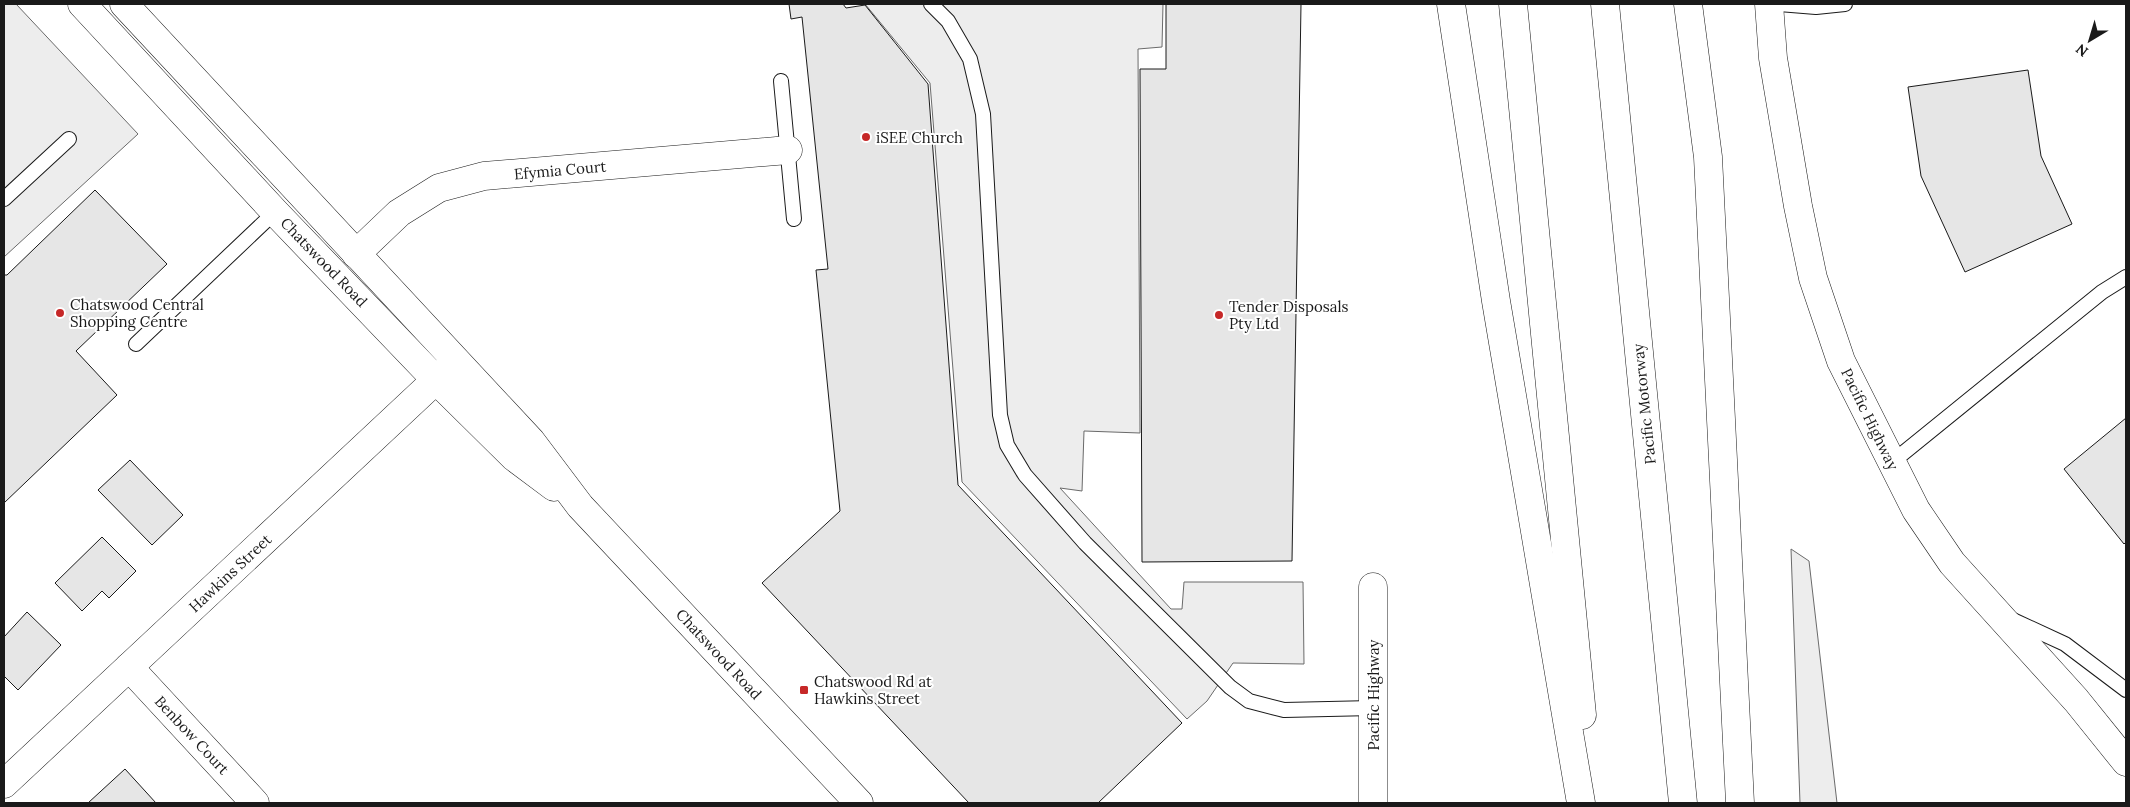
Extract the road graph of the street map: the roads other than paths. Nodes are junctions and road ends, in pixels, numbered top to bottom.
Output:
1 (82, 4) edge
2 (124, 4) edge
3 (931, 4) edge
4 (1450, 4) edge
5 (1513, 4) edge
6 (1605, 4) edge
7 (1688, 4) edge
8 (1769, 4) edge
9 (1779, 4) edge
10 (1845, 4) edge
11 (781, 81) dead end
12 (69, 139) dead end
13 (788, 150) junction
14 (4, 199) edge
15 (276, 212) junction
16 (794, 219) dead end
17 (356, 254) junction
18 (2126, 278) edge
19 (136, 344) dead end
20 (447, 371) junction
21 (1891, 464) junction
22 (1374, 587) dead end
23 (2001, 614) junction
24 (128, 667) junction
25 (2126, 690) edge
26 (1373, 708) junction
27 (2126, 762) edge
28 (4, 784) edge
29 (254, 803) edge
30 (859, 803) edge
31 (1373, 803) edge
32 (1581, 803) edge
33 (1591, 803) edge
34 (1683, 803) edge
35 (1740, 803) edge

1 - 15 main road, Chatswood Road
2 - 17 main road, Chatswood Road
3 - 26 lane
4 - 32 main road
5 - 33 main road
6 - 34 main road, Pacific Motorway
7 - 35 main road
8 - 21 main road, Pacific Highway
9 - 10 lane
11 - 13 lane
12 - 14 lane
13 - 16 lane
13 - 17 main road, Efymia Court
15 - 19 lane
15 - 20 main road, Chatswood Road
17 - 20 main road, Chatswood Road
18 - 21 lane
20 - 24 main road, Hawkins Street
20 - 30 main road, Chatswood Road
21 - 23 main road, Pacific Highway
22 - 26 main road, Pacific Highway
23 - 25 lane
23 - 27 main road, Pacific Highway
24 - 28 main road, Hawkins Street
24 - 29 main road, Benbow Court
26 - 31 main road, Pacific Highway

